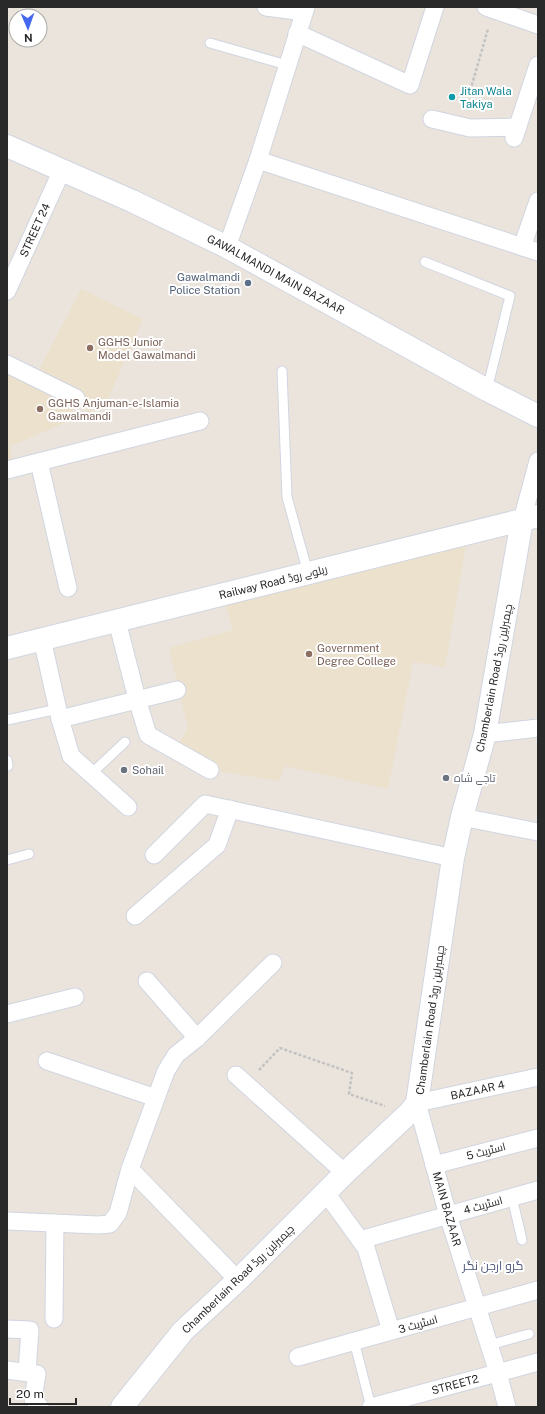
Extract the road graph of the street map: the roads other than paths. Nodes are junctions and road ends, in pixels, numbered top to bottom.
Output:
1 (266, 7) edge
2 (435, 7) edge
3 (490, 8) edge
4 (305, 10) edge
5 (538, 25) edge
6 (297, 33) junction
7 (210, 43) dead end
8 (287, 65) junction
9 (538, 68) edge
10 (432, 119) dead end
11 (7, 146) edge
12 (258, 160) junction
13 (62, 170) junction
14 (538, 201) edge
15 (227, 247) junction
16 (530, 249) edge
17 (425, 262) dead end
18 (8, 288) edge
19 (7, 364) edge
20 (282, 370) dead end
21 (487, 390) junction
22 (76, 398) dead end
23 (538, 416) edge
24 (200, 421) dead end
25 (538, 461) edge
26 (39, 462) junction
27 (7, 470) edge
28 (530, 518) edge
29 (308, 573) junction
30 (68, 588) dead end
31 (117, 621) junction
32 (42, 640) junction
33 (7, 648) edge
34 (177, 690) dead end
35 (137, 699) junction
36 (59, 714) junction
37 (7, 720) edge
38 (538, 728) edge
39 (486, 734) junction
40 (125, 742) dead end
41 (7, 760) edge
42 (7, 766) edge
43 (210, 770) dead end
44 (91, 774) junction
45 (128, 807) dead end
46 (230, 809) junction
47 (462, 817) junction
48 (538, 832) edge
49 (29, 854) dead end
50 (154, 855) dead end
51 (453, 858) junction
52 (7, 860) edge
53 (135, 916) dead end
54 (273, 963) dead end
55 (147, 981) dead end
56 (75, 997) dead end
57 (7, 1014) edge
58 (197, 1038) junction
59 (47, 1061) dead end
60 (538, 1077) edge
61 (241, 1079) road end
62 (156, 1098) junction
63 (413, 1108) junction
64 (538, 1138) edge
65 (434, 1165) junction
66 (130, 1169) junction
67 (345, 1173) junction
68 (538, 1190) edge
69 (326, 1192) junction
70 (512, 1197) junction
71 (448, 1215) junction
72 (7, 1221) edge
73 (55, 1223) junction
74 (360, 1240) junction
75 (522, 1240) dead end
76 (238, 1280) junction
77 (538, 1290) edge
78 (477, 1307) junction
79 (54, 1319) dead end
80 (7, 1329) edge
81 (391, 1331) junction
82 (529, 1334) dead end
83 (354, 1341) junction
84 (489, 1345) junction
85 (298, 1357) dead end
86 (538, 1362) edge
87 (7, 1370) edge
88 (27, 1372) junction
89 (498, 1373) junction
90 (40, 1407) edge
91 (122, 1407) edge
92 (371, 1407) edge
93 (507, 1407) edge

1 - 4 street
2 - 6 street
3 - 5 street
4 - 6 street
6 - 8 street
7 - 8 lane
8 - 12 street
9 - 10 street
11 - 13 street, GAWALMANDI MAIN BAZAAR
12 - 15 street
12 - 16 street
13 - 15 street, GAWALMANDI MAIN BAZAAR
13 - 18 street, STREET 24
14 - 16 street
15 - 21 street, GAWALMANDI MAIN BAZAAR
17 - 21 lane
19 - 22 street
20 - 29 lane
21 - 23 street, GAWALMANDI MAIN BAZAAR
24 - 26 street
25 - 28 street
26 - 27 street
26 - 30 street
28 - 29 street, Railway Road ریلوے روڈ
28 - 39 street, Chamberlain Road چیمبرلین روڈ
29 - 31 street, Railway Road ریلوے روڈ
31 - 32 street, Railway Road ریلوے روڈ
31 - 35 street
32 - 33 street, Railway Road ریلوے روڈ
32 - 36 street
34 - 35 street
35 - 36 street
35 - 43 street
36 - 37 lane
36 - 44 street
38 - 39 street
39 - 47 street, Chamberlain Road چیمبرلین روڈ
40 - 44 lane
41 - 42 lane
44 - 45 street
46 - 50 street
46 - 51 street
46 - 53 street
47 - 48 street
47 - 51 street, Chamberlain Road چیمبرلین روڈ
49 - 52 lane
51 - 63 street, Chamberlain Road چیمبرلین روڈ
54 - 58 street
55 - 58 street
56 - 57 street
58 - 62 street
59 - 62 street
60 - 63 street, BAZAAR 4
61 - 67 street
62 - 66 street
63 - 65 street, MAIN BAZAAR
63 - 67 street, Chamberlain Road چیمبرلین روڈ
64 - 65 street, اسٹریٹ 5
65 - 71 street, MAIN BAZAAR
66 - 73 street
66 - 76 street
67 - 69 street, Chamberlain Road چیمبرلین روڈ
68 - 70 street, اسٹریٹ 4
69 - 74 street
69 - 76 street, Chamberlain Road چیمبرلین روڈ
70 - 71 street, اسٹریٹ 4
70 - 75 lane
71 - 74 street, اسٹریٹ 4
71 - 78 street, MAIN BAZAAR
72 - 73 street
73 - 79 street
74 - 81 street
76 - 91 street, Chamberlain Road چیمبرلین روڈ
77 - 78 street, اسٹریٹ 3
78 - 81 street, اسٹریٹ 3
78 - 84 street, MAIN BAZAAR
80 - 88 street
81 - 83 street, اسٹریٹ 3
82 - 84 lane
83 - 85 street, اسٹریٹ 3
83 - 92 lane
84 - 89 street, MAIN BAZAAR
86 - 89 street, STREET2
87 - 88 street
88 - 90 street
89 - 92 street, STREET2
89 - 93 street, MAIN BAZAAR

